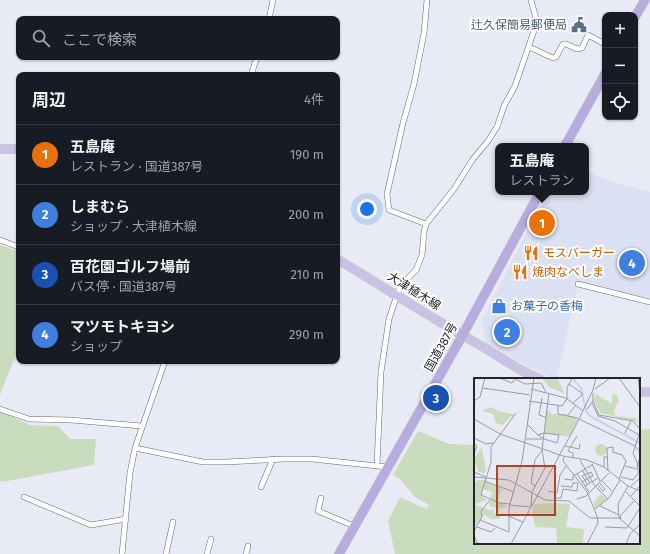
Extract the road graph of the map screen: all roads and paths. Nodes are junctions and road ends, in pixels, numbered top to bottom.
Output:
1 (273, 0) edge
2 (427, 0) edge
3 (531, 0) edge
4 (644, 0) edge
5 (638, 12) edge
6 (270, 16) edge
7 (602, 42) edge
8 (529, 47) junction
9 (256, 60) edge
10 (252, 72) edge
11 (602, 79) edge
12 (567, 143) edge
13 (0, 149) edge
14 (16, 149) edge
15 (538, 195) edge
16 (426, 224) junction
17 (0, 240) edge
18 (16, 246) edge
19 (340, 261) edge
20 (578, 284) dead end
21 (397, 295) junction
22 (650, 302) edge
23 (462, 336) junction
24 (164, 364) edge
25 (538, 378) edge
26 (0, 409) edge
27 (142, 426) junction
28 (135, 448) junction
29 (273, 460) junction
30 (377, 466) junction
31 (387, 467) junction
32 (261, 487) dead end
33 (24, 497) dead end
34 (321, 498) dead end
35 (126, 519) junction
36 (173, 522) dead end
37 (354, 526) junction
38 (211, 539) dead end
39 (248, 546) dead end
40 (122, 554) edge
41 (166, 554) edge
42 (207, 554) edge
43 (246, 554) edge
44 (339, 554) edge

1 - 6 street
2 - 16 street
3 - 8 street
4 - 5 highway
7 - 8 street
8 - 16 street
9 - 10 street
11 - 12 highway
13 - 14 main road
15 - 23 highway, 国道387号
16 - 21 street
17 - 18 street
19 - 21 main road, 大津植木線
20 - 22 street
21 - 23 main road, 大津植木線
21 - 30 street
23 - 25 main road, 大津植木線
23 - 31 highway, 国道387号
24 - 27 street
26 - 27 street
27 - 28 street
28 - 29 street
28 - 35 street
29 - 30 street
29 - 32 street
30 - 31 street
31 - 37 highway, 国道387号
33 - 35 street
34 - 37 street
35 - 40 street
36 - 41 street
37 - 44 highway, 国道387号
38 - 42 street
39 - 43 street

